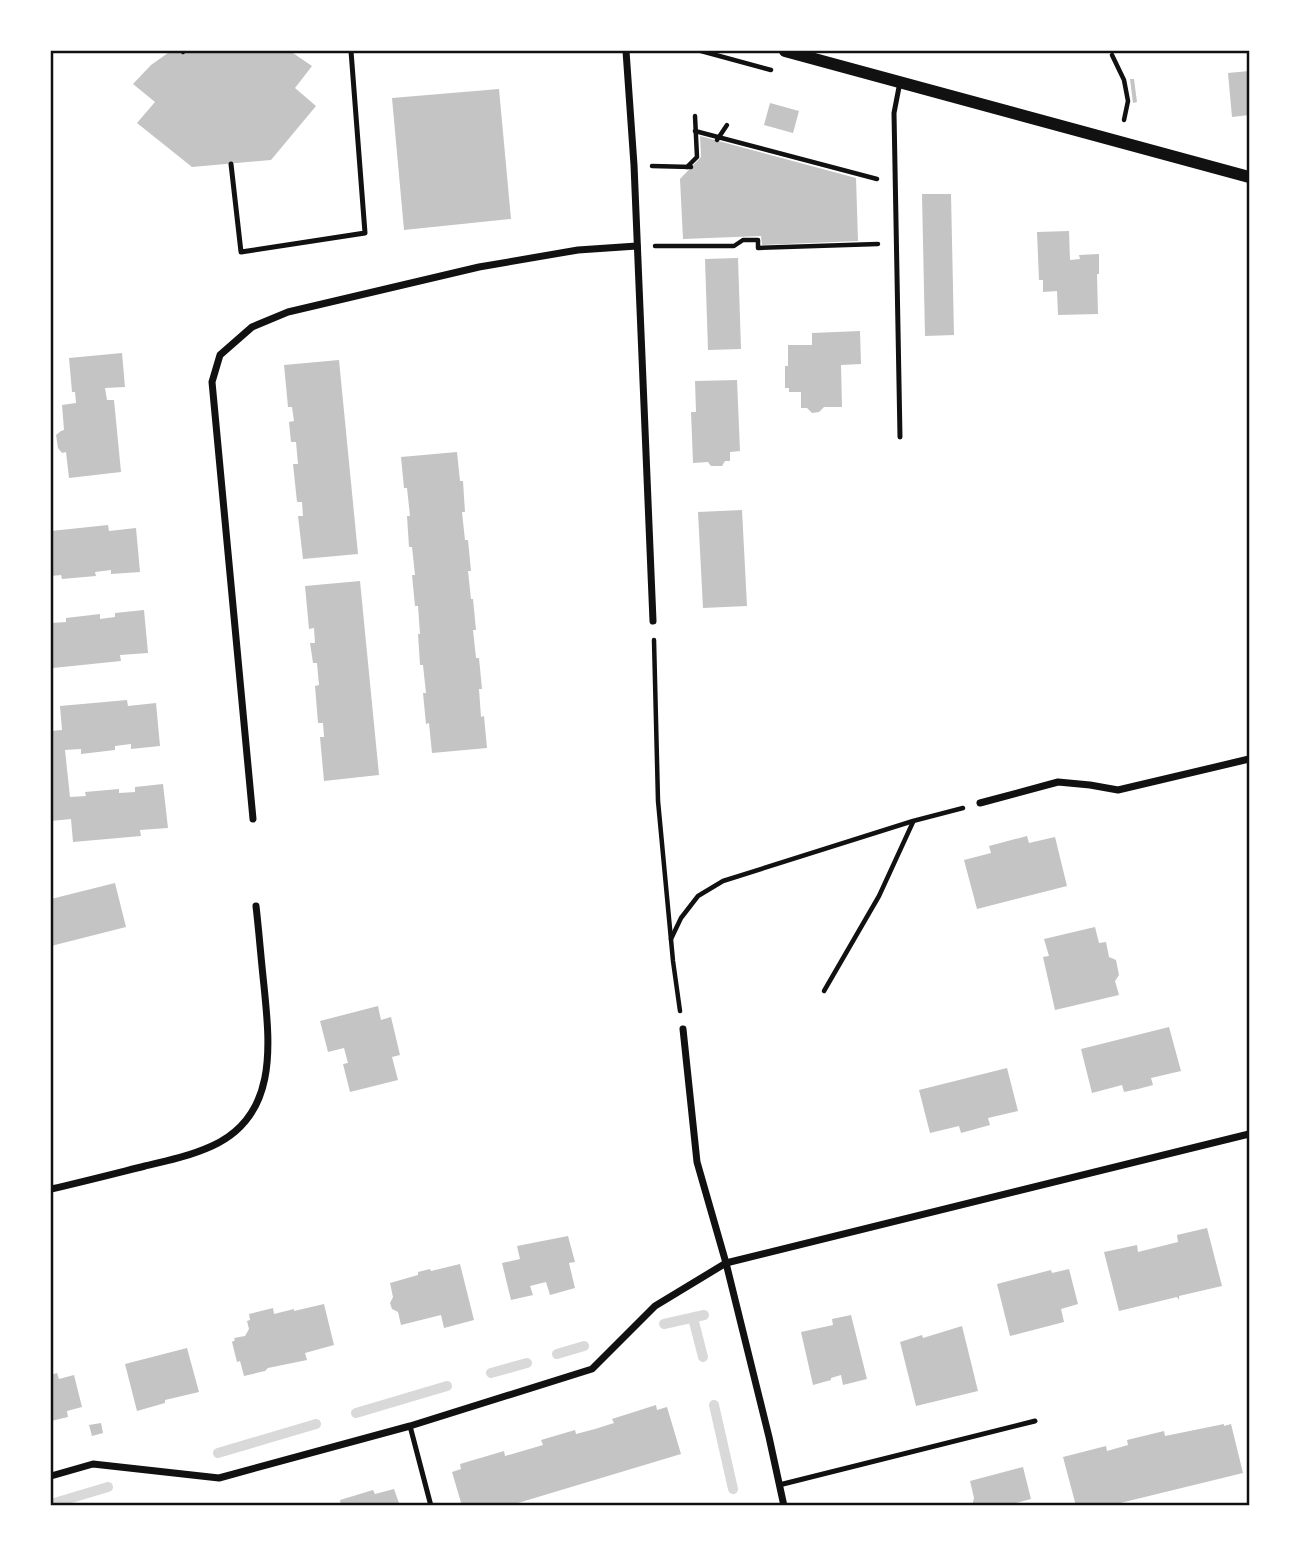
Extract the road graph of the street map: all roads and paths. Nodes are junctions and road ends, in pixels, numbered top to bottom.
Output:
1 (351, 51) edge
2 (626, 51) edge
3 (785, 51) edge
4 (1112, 54) dead end
5 (900, 82) junction
6 (695, 116) dead end
7 (1124, 121) dead end
8 (727, 125) dead end
9 (695, 131) junction
10 (718, 139) junction
11 (231, 164) dead end
12 (634, 165) junction
13 (1249, 177) edge
14 (895, 184) junction
15 (896, 243) junction
16 (637, 246) junction
17 (900, 437) dead end
18 (653, 621) joint
19 (1249, 760) edge
20 (980, 803) joint
21 (253, 819) dead end
22 (913, 821) junction
23 (256, 905) dead end
24 (671, 940) junction
25 (824, 991) dead end
26 (683, 1029) joint
27 (1249, 1134) edge
28 (51, 1189) edge
29 (726, 1263) junction
30 (1035, 1421) dead end
31 (410, 1426) junction
32 (51, 1476) edge
33 (779, 1485) junction
34 (431, 1506) edge
35 (784, 1506) edge

1 - 11 lane
2 - 12 street
3 - 5 street
4 - 7 path
5 - 13 street
5 - 14 lane
6 - 9 path
8 - 10 path
9 - 10 path
9 - 12 path
10 - 14 path
12 - 16 street
14 - 15 lane
15 - 16 path
15 - 17 lane
16 - 18 street
16 - 21 street
18 - 24 path
19 - 20 street
20 - 22 path
22 - 24 path
22 - 25 path
23 - 28 street
24 - 26 path
26 - 29 street
27 - 29 street
29 - 31 street
29 - 33 street
30 - 33 lane
31 - 32 street
31 - 34 lane
33 - 35 street

